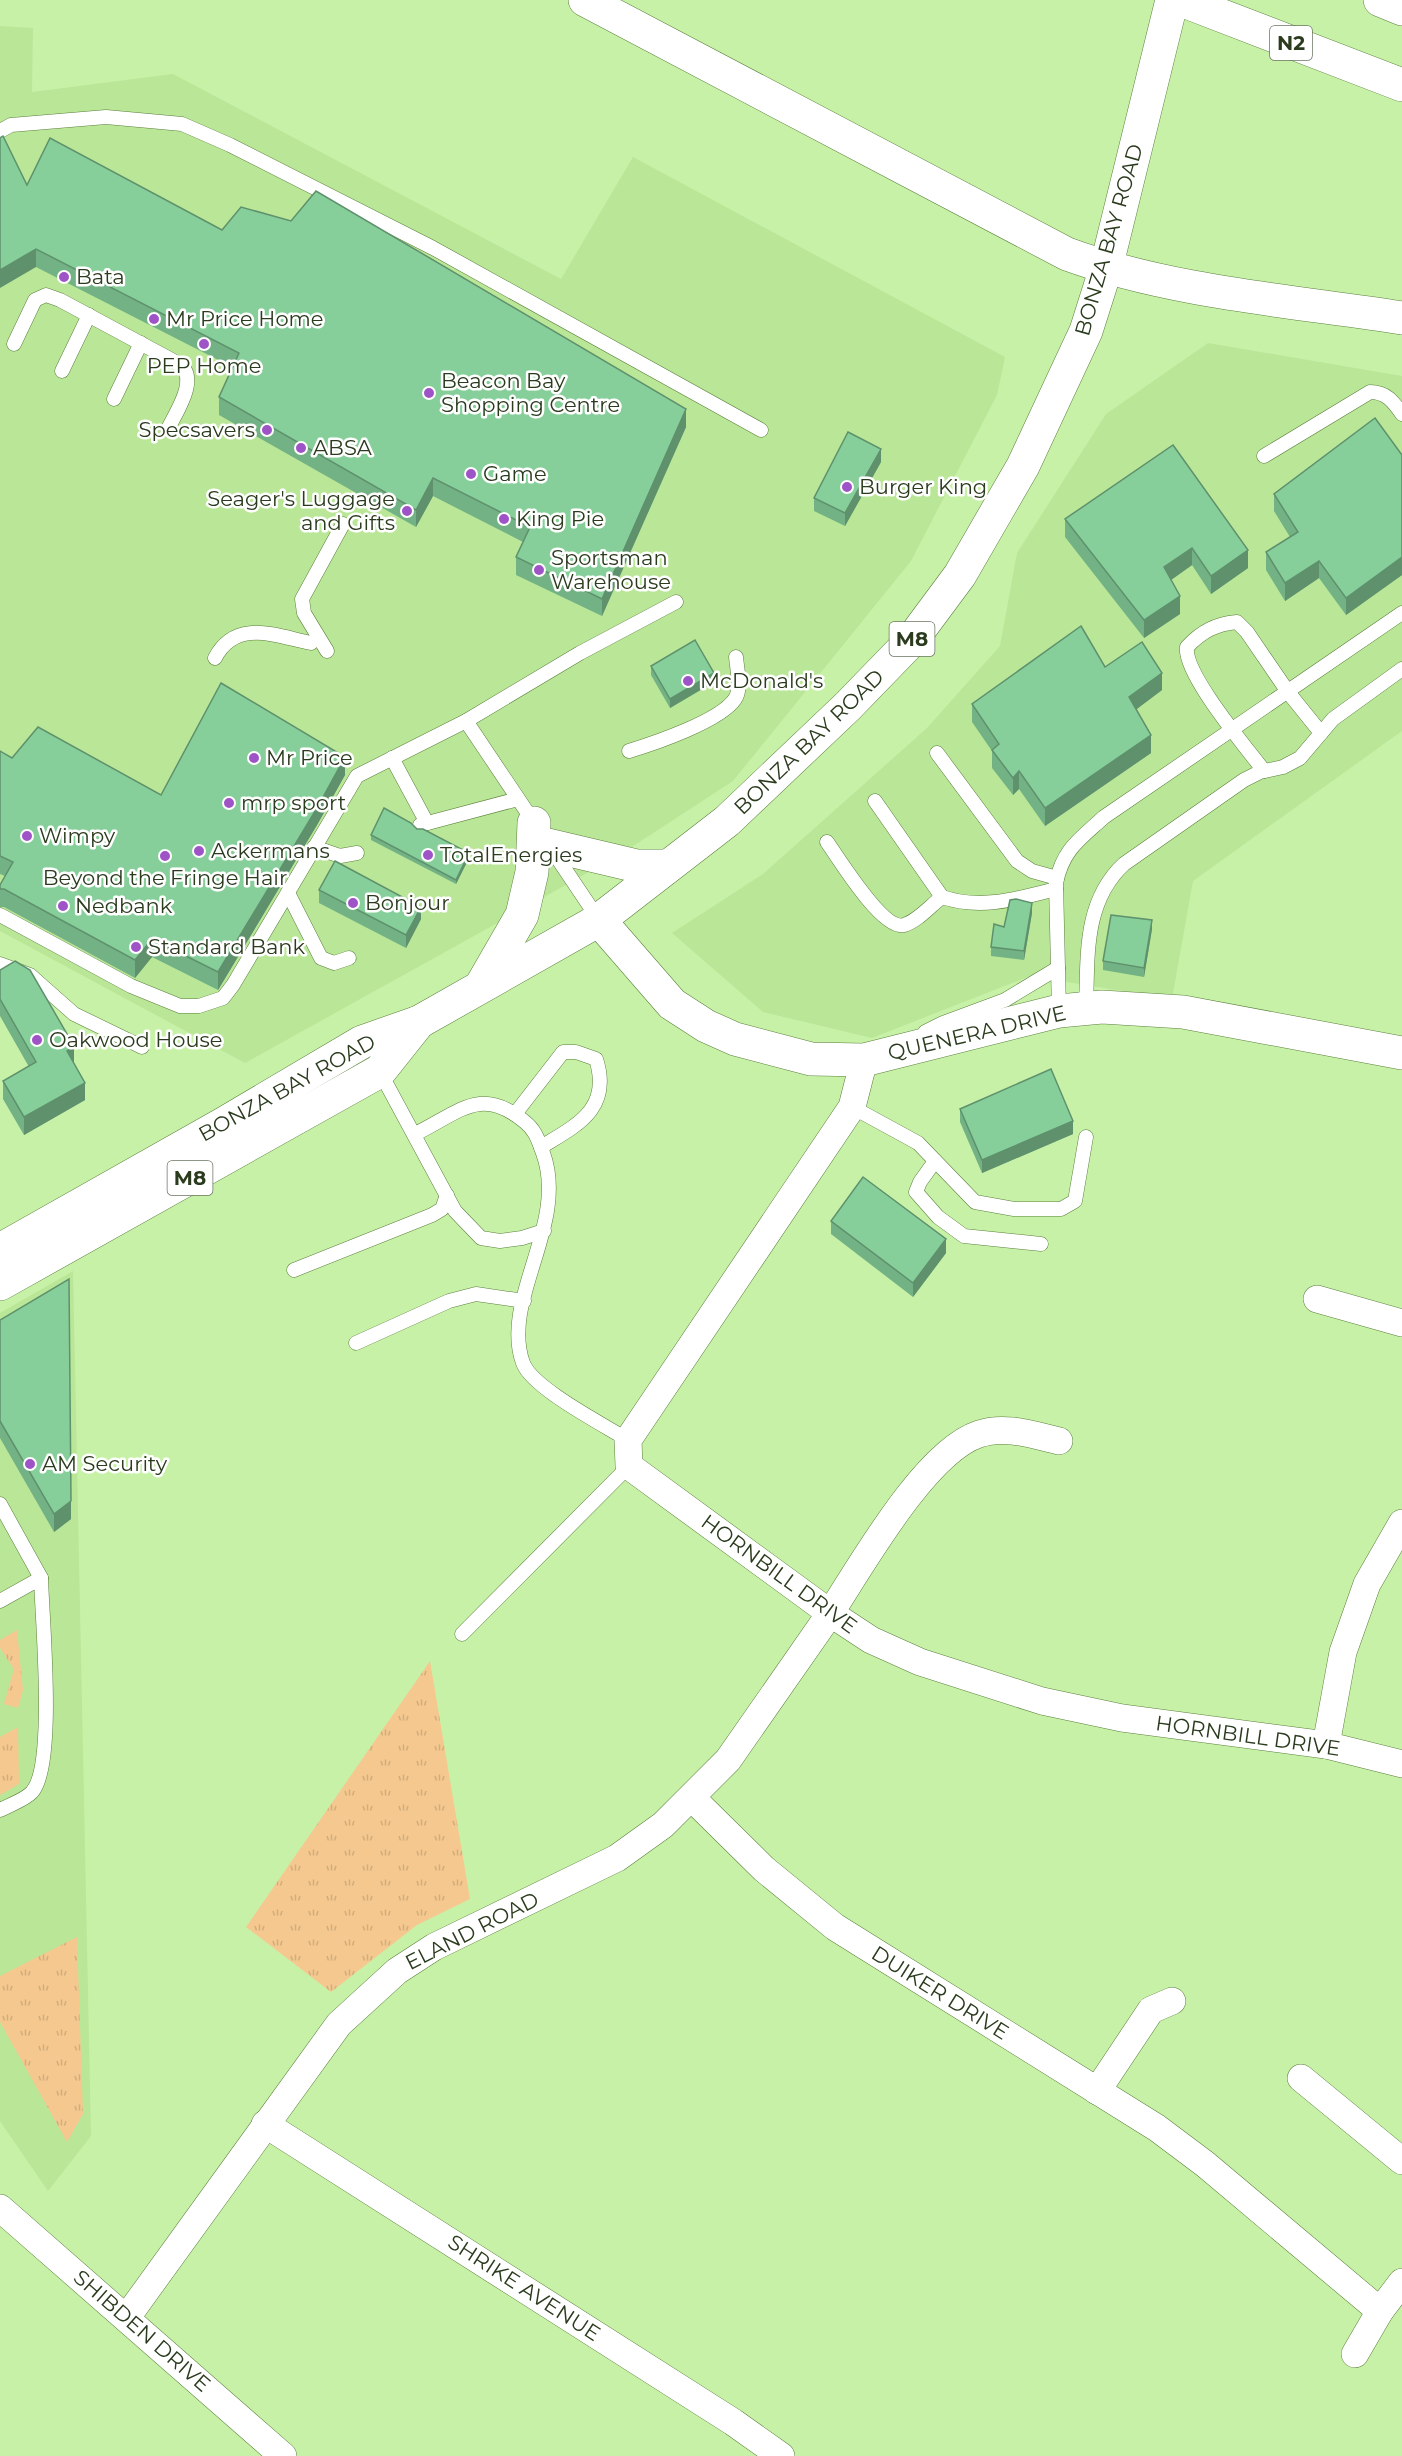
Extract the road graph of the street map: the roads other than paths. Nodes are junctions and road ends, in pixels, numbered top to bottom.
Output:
1 (585, 0) edge
2 (1172, 0) edge
3 (1181, 0) edge
4 (1380, 0) edge
5 (1402, 9) edge
6 (1402, 86) edge
7 (0, 131) edge
8 (1106, 268) junction
9 (89, 315) junction
10 (1402, 318) edge
11 (14, 344) dead end
12 (141, 344) junction
13 (62, 370) dead end
14 (114, 399) dead end
15 (1402, 414) edge
16 (168, 429) dead end
17 (761, 430) dead end
18 (1264, 456) dead end
19 (343, 524) dead end
20 (676, 602) dead end
21 (1402, 613) edge
22 (311, 643) dead end
23 (327, 651) dead end
24 (736, 657) dead end
25 (215, 658) dead end
26 (1402, 669) edge
27 (1288, 692) junction
28 (466, 721) junction
29 (1233, 730) junction
30 (1321, 733) junction
31 (629, 751) dead end
32 (937, 753) dead end
33 (392, 758) junction
34 (1264, 771) junction
35 (875, 801) dead end
36 (534, 822) junction
37 (827, 842) dead end
38 (314, 847) junction
39 (357, 853) dead end
40 (668, 866) junction
41 (1056, 883) junction
42 (288, 893) junction
43 (942, 897) junction
44 (0, 915) edge
45 (599, 920) junction
46 (349, 958) dead end
47 (0, 963) edge
48 (1058, 968) junction
49 (480, 988) junction
50 (1073, 1010) junction
51 (142, 1047) dead end
52 (1402, 1053) edge
53 (370, 1056) junction
54 (879, 1056) junction
55 (852, 1107) junction
56 (515, 1114) junction
57 (415, 1134) junction
58 (1086, 1137) dead end
59 (541, 1148) junction
60 (935, 1161) junction
61 (447, 1195) junction
62 (544, 1231) junction
63 (1041, 1244) dead end
64 (0, 1250) edge
65 (294, 1270) dead end
66 (0, 1284) edge
67 (1317, 1299) dead end
68 (525, 1301) junction
69 (1402, 1323) edge
70 (356, 1343) dead end
71 (1059, 1441) dead end
72 (629, 1453) junction
73 (0, 1504) edge
74 (1402, 1522) edge
75 (41, 1578) junction
76 (0, 1601) edge
77 (830, 1613) junction
78 (462, 1634) dead end
79 (1326, 1745) junction
80 (1402, 1764) edge
81 (692, 1798) junction
82 (0, 1810) edge
83 (1172, 2001) dead end
84 (1301, 2079) dead end
85 (1097, 2091) junction
86 (265, 2124) junction
87 (1402, 2161) edge
88 (0, 2208) edge
89 (1402, 2282) edge
90 (1380, 2311) junction
91 (127, 2317) junction
92 (1355, 2354) dead end
93 (283, 2456) edge
94 (781, 2456) edge

1 - 8 main road
2 - 8 main road, BONZA BAY ROAD / M8
3 - 6 main road, N2
4 - 5 main road
7 - 17 lane
8 - 10 main road
8 - 40 main road, BONZA BAY ROAD / M8
9 - 11 lane
9 - 12 lane
9 - 13 lane
12 - 14 lane
12 - 16 lane
15 - 18 lane
19 - 23 lane
20 - 28 lane
21 - 27 lane
22 - 25 lane
24 - 31 lane
26 - 30 lane
27 - 29 lane
27 - 29 lane
27 - 30 lane
28 - 33 lane
28 - 36 lane
29 - 34 lane
29 - 41 lane
30 - 34 lane
32 - 41 lane
33 - 36 lane
33 - 38 lane
34 - 50 lane
35 - 43 lane
36 - 40 main road
36 - 45 lane
36 - 49 main road
37 - 43 lane
38 - 39 lane
38 - 42 lane
40 - 45 main road, BONZA BAY ROAD / M8
41 - 43 lane
41 - 48 lane
42 - 44 lane
42 - 46 lane
45 - 49 main road, BONZA BAY ROAD / M8
45 - 54 main road, QUENERA DRIVE
47 - 51 lane
48 - 50 lane
48 - 54 lane
49 - 53 main road, BONZA BAY ROAD / M8
50 - 52 main road, QUENERA DRIVE
50 - 54 main road, QUENERA DRIVE
53 - 57 lane
53 - 64 main road, BONZA BAY ROAD / M8
53 - 66 main road, BONZA BAY ROAD / M8
54 - 55 street
55 - 60 lane
55 - 72 street
56 - 57 lane
56 - 59 lane
56 - 59 lane
57 - 61 lane
58 - 60 lane
59 - 62 lane
60 - 63 lane
61 - 62 lane
61 - 65 lane
62 - 68 lane
67 - 69 street
68 - 70 lane
68 - 72 lane
71 - 77 street, ELAND ROAD
72 - 77 street, HORNBILL DRIVE
72 - 78 lane
73 - 75 lane
74 - 79 street
75 - 76 lane
75 - 82 lane
77 - 79 street, HORNBILL DRIVE
77 - 81 street, ELAND ROAD
79 - 80 street, HORNBILL DRIVE
81 - 85 street, DUIKER DRIVE
81 - 86 street, ELAND ROAD
83 - 85 street
84 - 87 street
85 - 90 street, DUIKER DRIVE
86 - 91 street, ELAND ROAD
86 - 94 street, SHRIKE AVENUE
88 - 91 street, SHIBDEN DRIVE
89 - 90 street
90 - 92 street
91 - 93 street, SHIBDEN DRIVE

